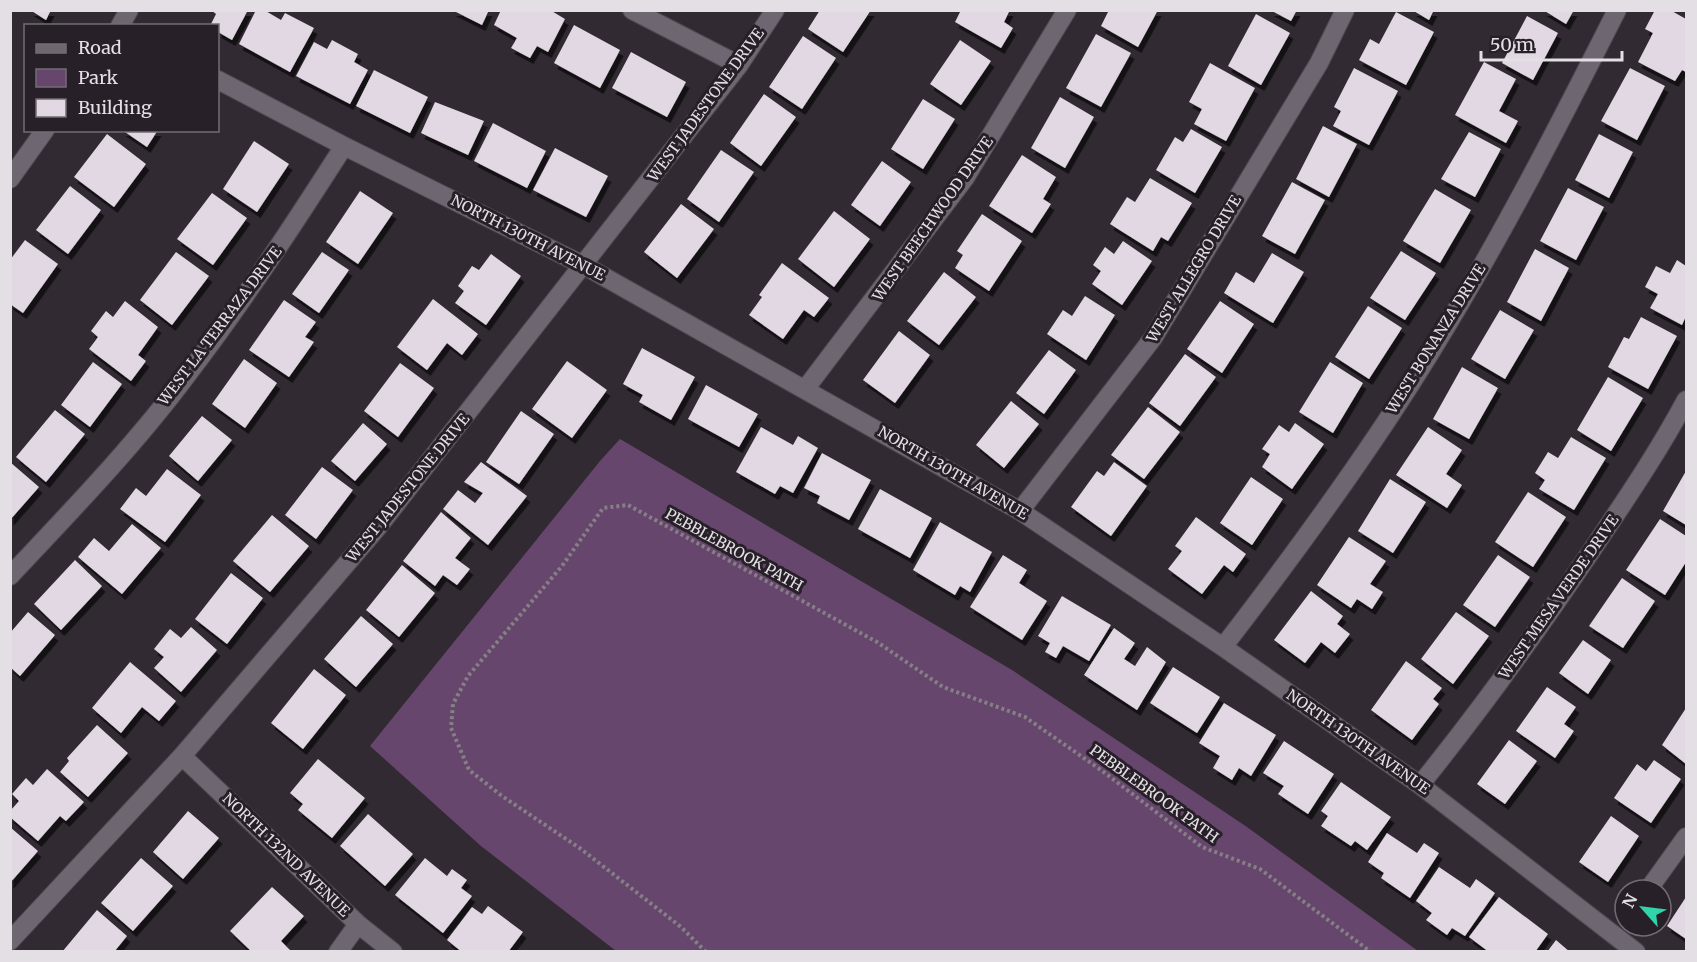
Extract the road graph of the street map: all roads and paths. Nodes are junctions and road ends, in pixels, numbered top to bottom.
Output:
1 (632, 10) edge
2 (775, 10) edge
3 (1067, 10) edge
4 (1345, 10) edge
5 (1617, 10) edge
6 (739, 65) junction
7 (219, 81) edge
8 (44, 132) edge
9 (344, 147) junction
10 (10, 178) edge
11 (585, 266) junction
12 (806, 388) junction
13 (1686, 400) edge
14 (1020, 511) junction
15 (10, 576) edge
16 (1223, 647) junction
17 (182, 756) junction
18 (1420, 785) junction
19 (1686, 837) edge
20 (1657, 878) edge
21 (1613, 923) edge
22 (358, 924) junction
23 (1627, 938) edge
24 (10, 941) edge
25 (338, 951) edge
26 (393, 951) edge
27 (706, 951) edge
28 (1371, 951) edge
29 (1636, 951) edge

1 - 6 street
2 - 6 street, WEST JADESTONE DRIVE
3 - 12 street, WEST BEECHWOOD DRIVE
4 - 14 street, WEST ALLEGRO DRIVE
5 - 16 street, WEST BONANZA DRIVE
6 - 11 street, WEST JADESTONE DRIVE
7 - 9 street, NORTH 130TH AVENUE
8 - 10 street
9 - 11 street, NORTH 130TH AVENUE
9 - 15 street, WEST LA TERRAZA DRIVE
11 - 12 street, NORTH 130TH AVENUE
11 - 17 street, WEST JADESTONE DRIVE
12 - 14 street, NORTH 130TH AVENUE
13 - 18 street, WEST MESA VERDE DRIVE
14 - 16 street, NORTH 130TH AVENUE
16 - 18 street, NORTH 130TH AVENUE
17 - 22 street, NORTH 132ND AVENUE
17 - 24 street, WEST JADESTONE DRIVE
18 - 21 street, NORTH 130TH AVENUE
19 - 20 street
22 - 25 street
22 - 26 street, NORTH 132ND AVENUE
23 - 29 street, NORTH 130TH AVENUE
27 - 28 path, PEBBLEBROOK PATH

